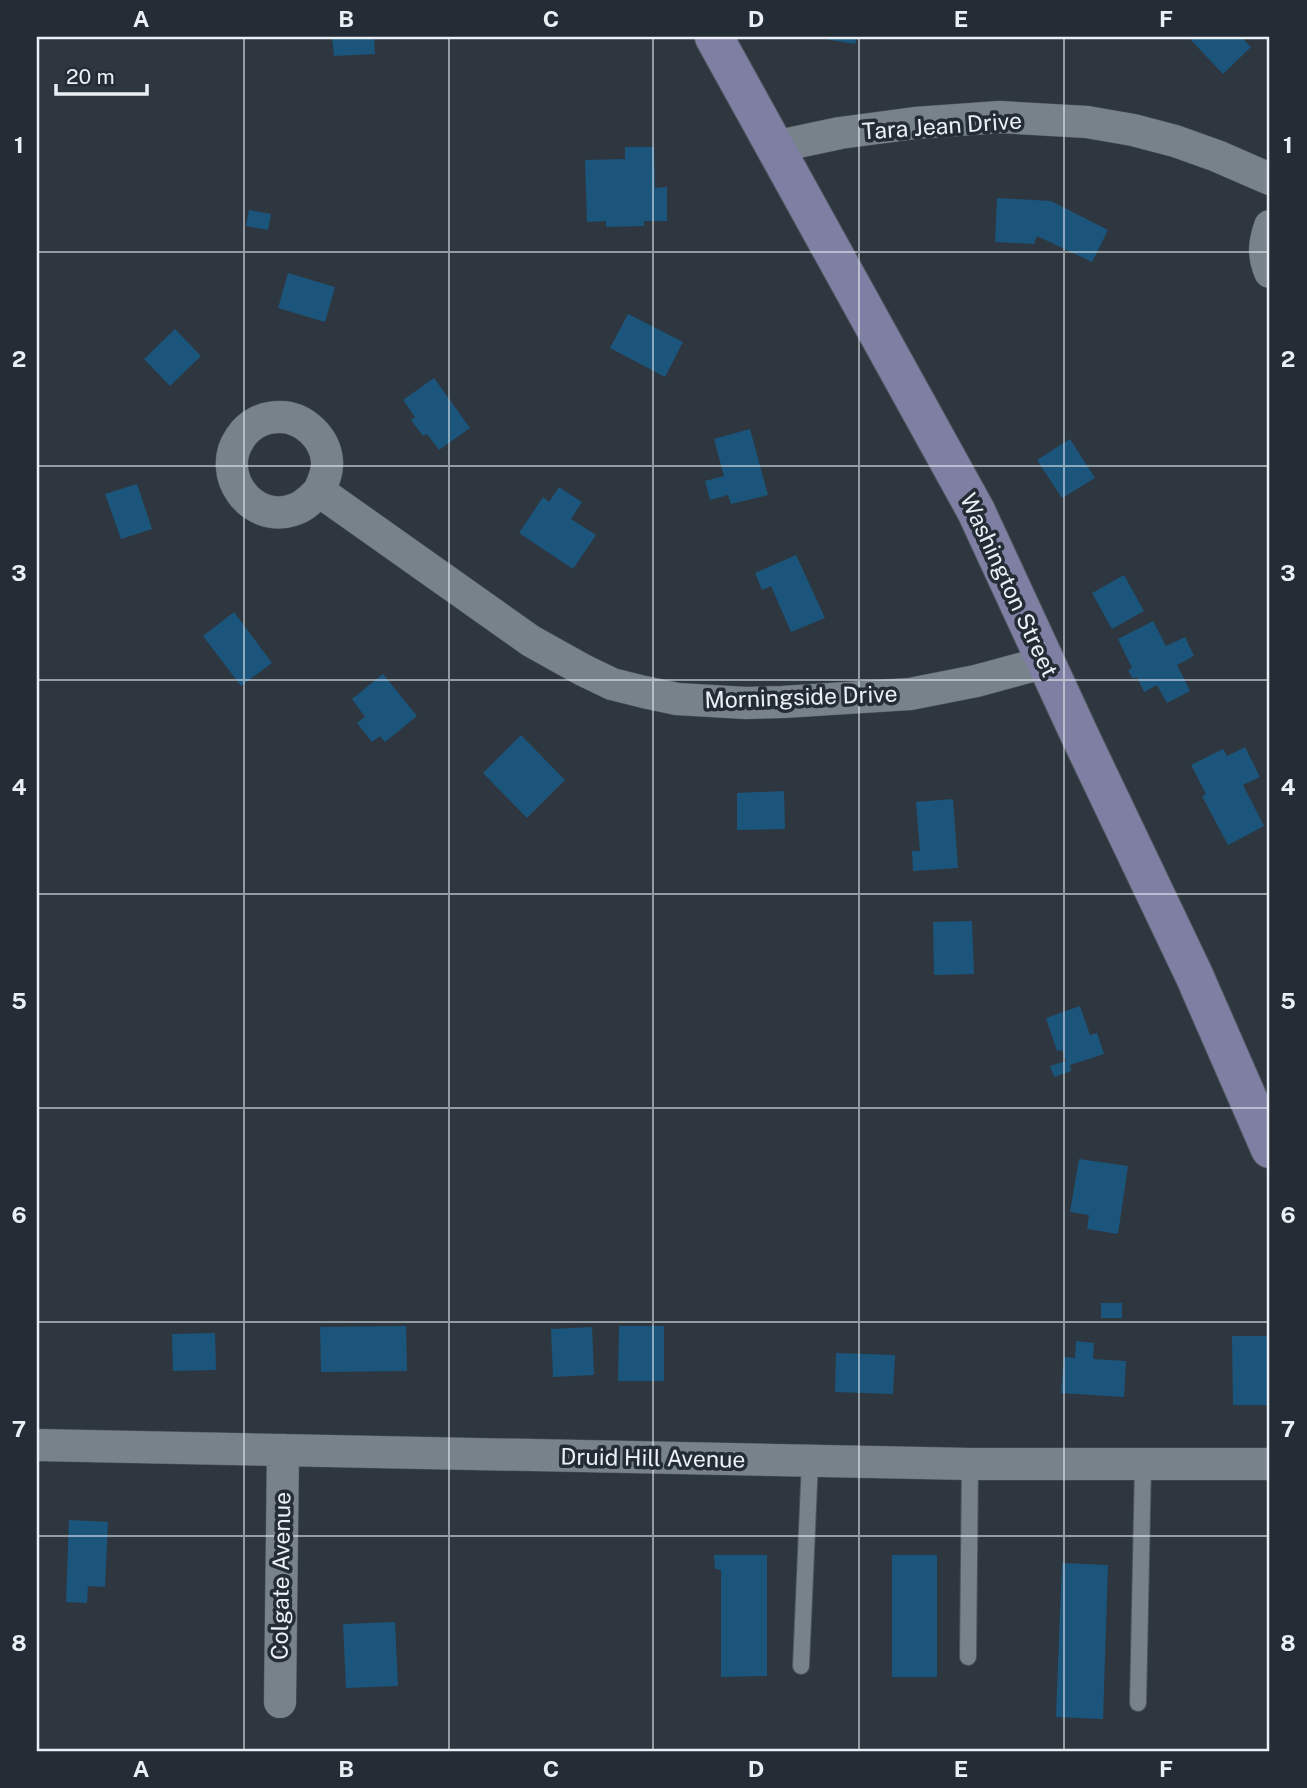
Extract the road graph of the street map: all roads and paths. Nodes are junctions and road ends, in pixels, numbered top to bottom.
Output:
1 (714, 37) edge
2 (774, 147) junction
3 (1270, 179) edge
4 (1270, 226) edge
5 (1270, 272) edge
6 (319, 492) dead end
7 (1046, 662) junction
8 (1270, 1149) edge
9 (37, 1445) edge
10 (283, 1450) junction
11 (810, 1461) junction
12 (970, 1464) junction
13 (1143, 1464) junction
14 (1270, 1464) edge
15 (968, 1657) dead end
16 (801, 1666) dead end
17 (280, 1702) dead end
18 (1139, 1703) dead end

1 - 2 street, Washington Street
2 - 3 street, Tara Jean Drive
2 - 7 street, Washington Street
4 - 5 street
6 - 7 street, Morningside Drive
7 - 8 street, Washington Street
9 - 10 street, Druid Hill Avenue
10 - 11 street, Druid Hill Avenue
10 - 17 street, Colgate Avenue
11 - 12 street, Druid Hill Avenue
11 - 16 lane
12 - 13 street, Druid Hill Avenue
12 - 15 lane
13 - 14 street, Druid Hill Avenue
13 - 18 lane

